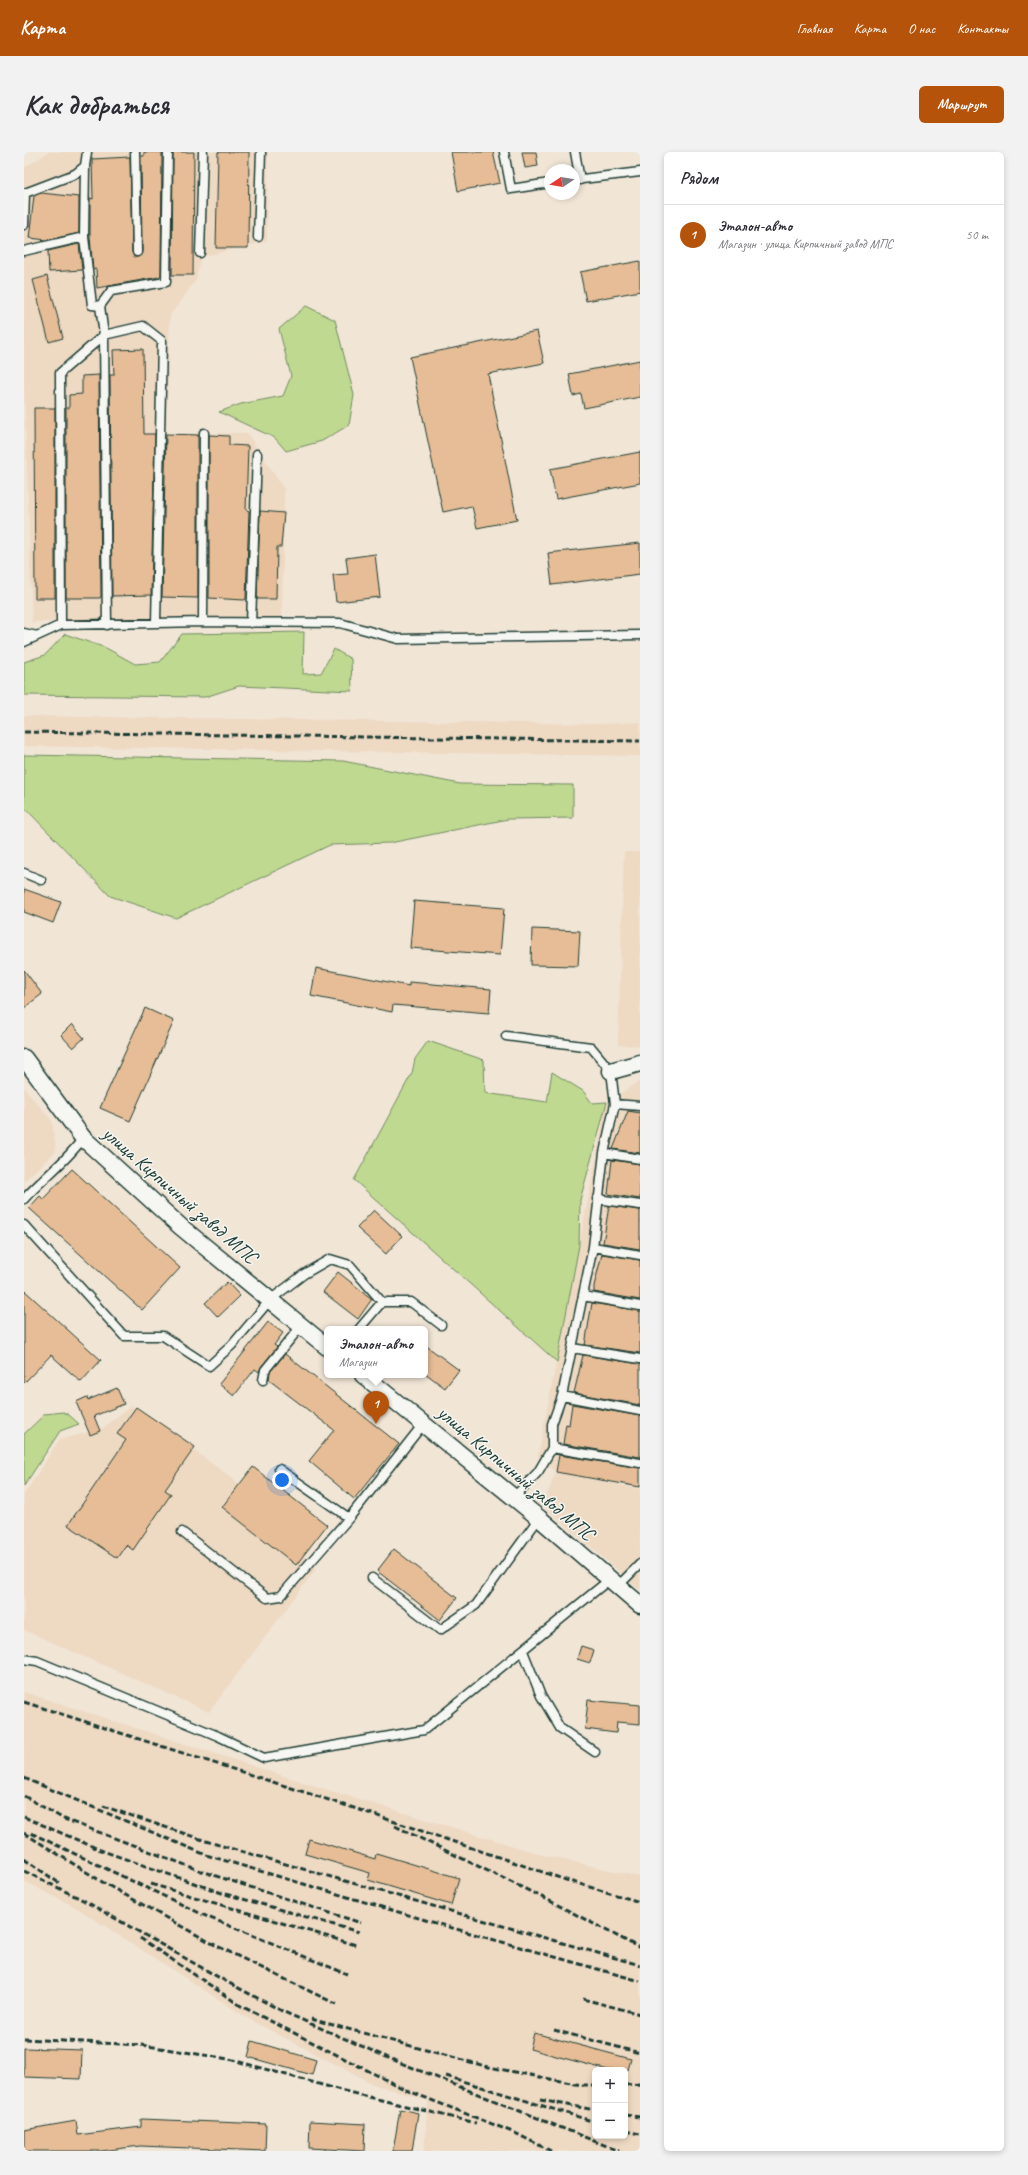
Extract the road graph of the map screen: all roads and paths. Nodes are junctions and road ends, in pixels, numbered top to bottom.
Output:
1 (87, 152) edge
2 (135, 152) edge
3 (168, 152) edge
4 (203, 152) edge
5 (261, 152) edge
6 (504, 152) edge
7 (575, 152) edge
8 (576, 164) edge
9 (85, 166) junction
10 (640, 172) edge
11 (580, 180) edge
12 (544, 185) edge
13 (24, 225) edge
14 (84, 237) junction
15 (258, 237) dead end
16 (24, 251) edge
17 (137, 252) dead end
18 (200, 253) dead end
19 (100, 306) junction
20 (104, 335) junction
21 (204, 433) dead end
22 (257, 454) dead end
23 (203, 622) junction
24 (252, 622) junction
25 (156, 623) junction
26 (61, 625) junction
27 (107, 625) junction
28 (24, 633) edge
29 (640, 635) edge
30 (37, 636) junction
31 (24, 642) edge
32 (24, 874) edge
33 (41, 880) dead end
34 (506, 1036) dead end
35 (24, 1058) edge
36 (640, 1063) edge
37 (611, 1071) junction
38 (615, 1104) junction
39 (640, 1106) edge
40 (83, 1138) junction
41 (604, 1154) junction
42 (640, 1159) edge
43 (597, 1198) junction
44 (24, 1199) edge
45 (640, 1206) edge
46 (24, 1225) edge
47 (593, 1247) junction
48 (640, 1255) edge
49 (583, 1296) junction
50 (270, 1300) junction
51 (382, 1302) junction
52 (640, 1306) edge
53 (302, 1325) junction
54 (441, 1325) dead end
55 (362, 1326) edge
56 (324, 1344) edge
57 (572, 1348) junction
58 (640, 1359) edge
59 (367, 1378) edge
60 (263, 1380) dead end
61 (562, 1396) junction
62 (640, 1411) edge
63 (424, 1423) junction
64 (552, 1448) junction
65 (640, 1463) edge
66 (279, 1470) dead end
67 (514, 1497) junction
68 (349, 1518) junction
69 (539, 1518) junction
70 (182, 1532) dead end
71 (640, 1564) edge
72 (372, 1578) dead end
73 (613, 1584) junction
74 (640, 1605) edge
75 (523, 1651) junction
76 (24, 1659) edge
77 (595, 1752) dead end

1 - 9 lane
2 - 17 lane
3 - 19 lane
4 - 18 lane
5 - 15 lane
6 - 12 lane
7 - 8 lane
9 - 13 lane
9 - 14 lane
10 - 11 lane
14 - 16 lane
14 - 19 lane
19 - 20 lane
20 - 25 lane
20 - 26 lane
20 - 27 lane
21 - 23 lane
22 - 24 lane
23 - 24 lane
23 - 25 lane
24 - 29 lane
25 - 27 lane
26 - 27 lane
26 - 30 lane
28 - 30 lane
30 - 31 lane
32 - 33 lane
34 - 37 lane
35 - 40 street, улица Кирпичный завод МПС
36 - 37 street
37 - 38 lane
38 - 39 lane
38 - 41 lane
40 - 44 lane
40 - 50 street, улица Кирпичный завод МПС
41 - 42 lane
41 - 43 lane
43 - 45 lane
43 - 47 lane
46 - 50 lane
47 - 48 lane
47 - 49 lane
49 - 52 lane
49 - 57 lane
50 - 51 lane
50 - 53 street, улица Кирпичный завод МПС
51 - 54 lane
51 - 55 lane
53 - 56 street, улица Кирпичный завод МПС
53 - 60 lane
57 - 58 lane
57 - 61 lane
59 - 63 street, улица Кирпичный завод МПС
61 - 62 lane
61 - 64 lane
63 - 67 street, улица Кирпичный завод МПС
63 - 68 lane
64 - 65 lane
64 - 67 lane
66 - 68 lane
67 - 69 street, улица Кирпичный завод МПС
68 - 70 lane
69 - 72 lane
69 - 73 street, улица Кирпичный завод МПС
71 - 73 lane
73 - 74 street, улица Кирпичный завод МПС
73 - 75 lane
75 - 76 lane
75 - 77 lane

